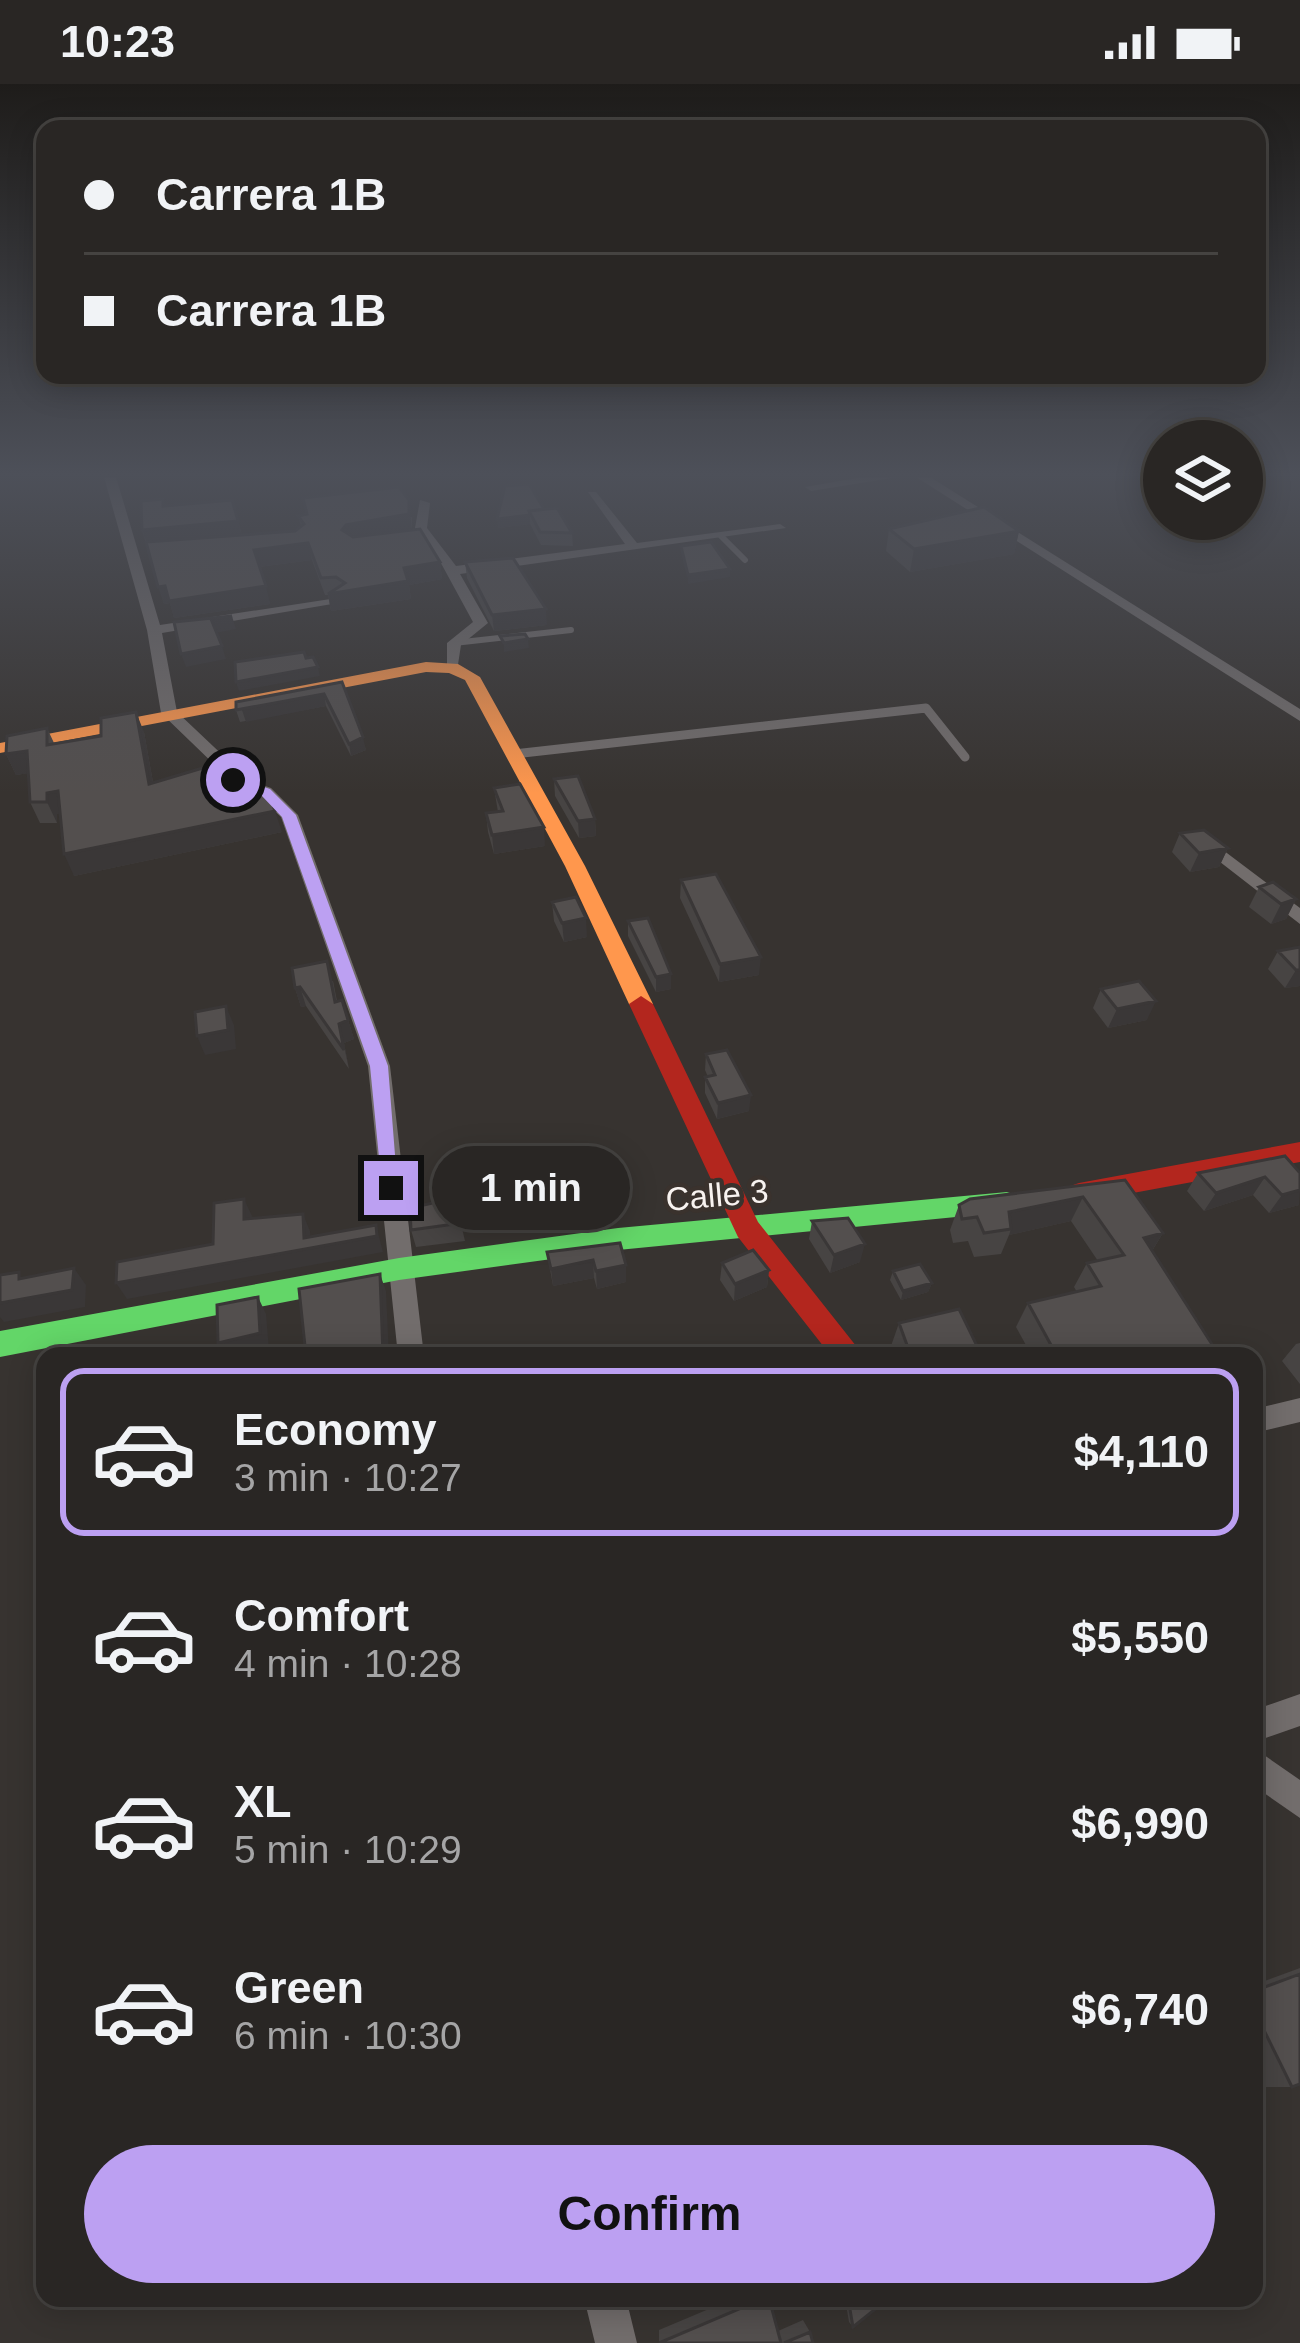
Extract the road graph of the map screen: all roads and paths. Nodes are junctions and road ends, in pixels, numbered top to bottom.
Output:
1 (139, 582) edge
2 (457, 582) edge
3 (1089, 582) edge
4 (337, 602) edge
5 (154, 630) junction
6 (572, 630) dead end
7 (453, 655) junction
8 (169, 713) junction
9 (1300, 716) edge
10 (0, 748) edge
11 (514, 754) junction
12 (965, 757) dead end
13 (1192, 832) edge
14 (1300, 918) edge
15 (1300, 1152) edge
16 (748, 1229) junction
17 (399, 1269) junction
18 (0, 1344) edge
19 (410, 1347) edge
20 (842, 1347) edge
21 (1300, 1410) edge
22 (1263, 1419) edge
23 (1300, 1710) edge
24 (1263, 1723) edge
25 (1263, 1772) edge
26 (1300, 1801) edge
27 (607, 2307) edge
28 (616, 2343) edge

1 - 5 street
2 - 7 street
3 - 9 street
4 - 5 street
5 - 8 street
6 - 7 lane
7 - 8 street
7 - 11 street
8 - 10 street
8 - 17 street
11 - 12 lane
11 - 16 street
13 - 14 street
15 - 16 street, Calle 3
16 - 17 street, Calle 3
16 - 20 street
17 - 18 street, Calle 3
17 - 19 street
21 - 22 street
23 - 24 street
25 - 26 street
27 - 28 street

